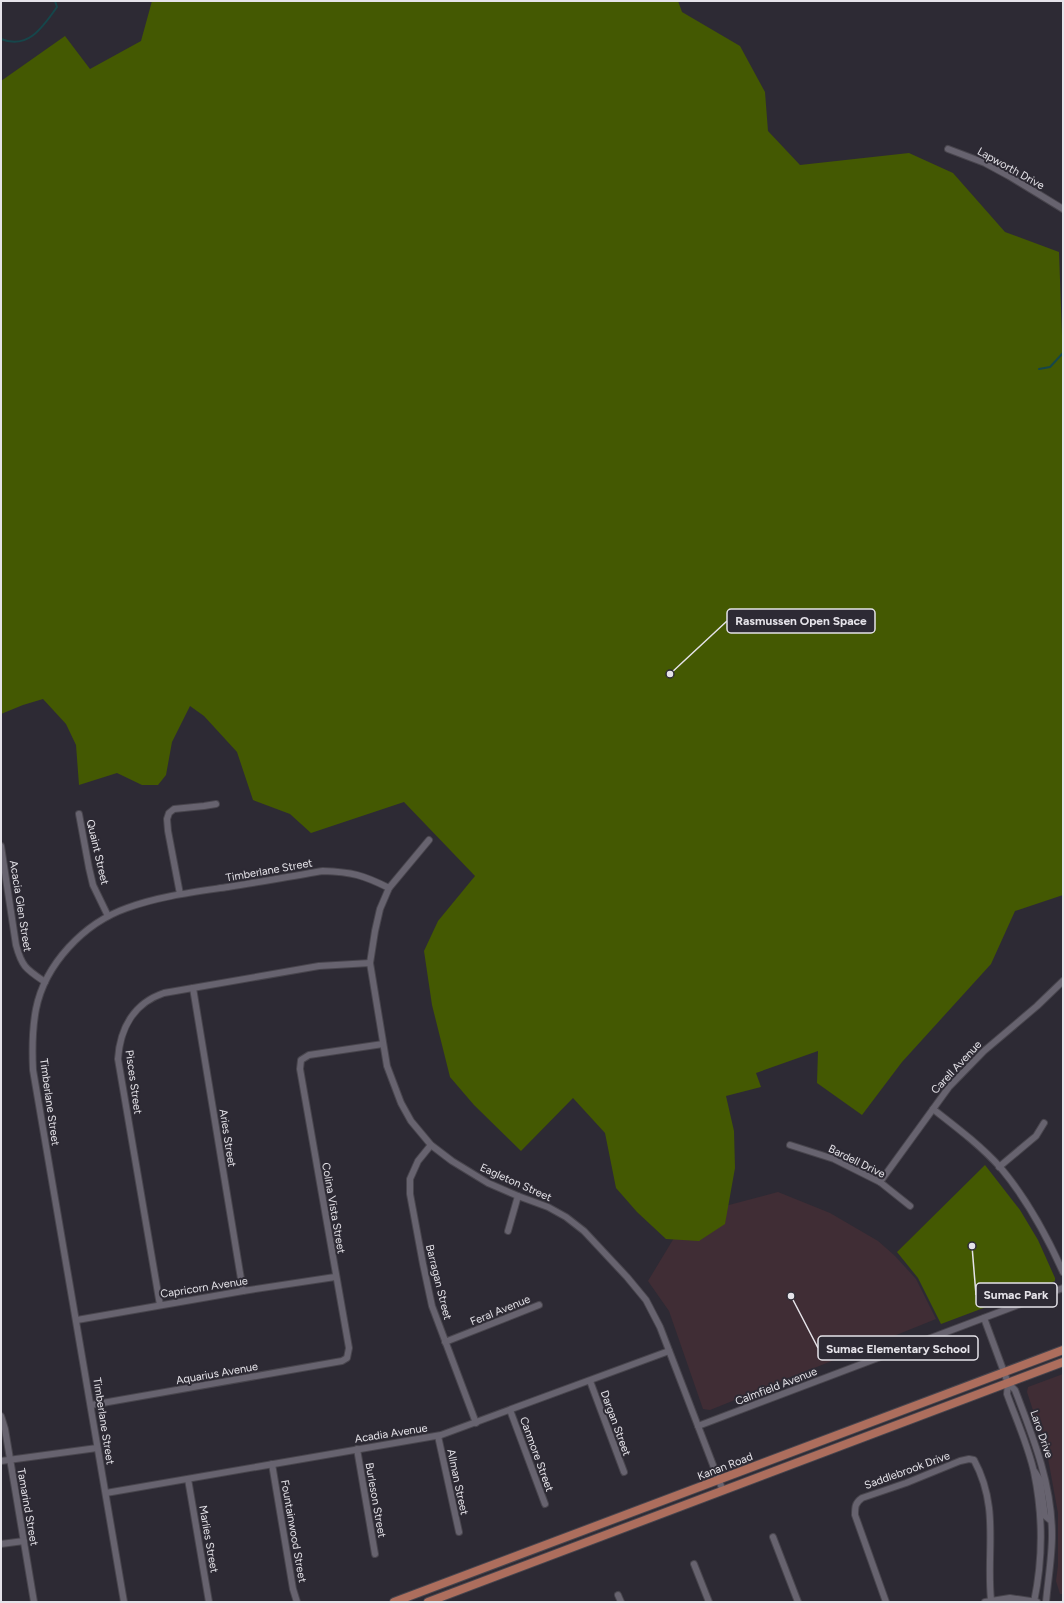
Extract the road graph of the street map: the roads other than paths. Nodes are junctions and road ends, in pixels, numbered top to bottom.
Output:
1 (948, 149) dead end
2 (1063, 209) edge
3 (216, 804) dead end
4 (79, 814) dead end
5 (429, 840) dead end
6 (1, 846) edge
7 (389, 888) junction
8 (180, 894) junction
9 (108, 916) junction
10 (370, 963) junction
11 (45, 982) junction
12 (1062, 984) edge
13 (193, 988) junction
14 (383, 1044) junction
15 (933, 1109) junction
16 (1044, 1122) dead end
17 (431, 1145) junction
18 (790, 1145) dead end
19 (999, 1167) junction
20 (880, 1182) junction
21 (518, 1196) junction
22 (910, 1206) dead end
23 (508, 1231) dead end
24 (1063, 1272) edge
25 (335, 1277) junction
26 (1063, 1288) edge
27 (243, 1291) junction
28 (160, 1305) junction
29 (539, 1305) dead end
30 (984, 1318) junction
31 (77, 1320) junction
32 (445, 1342) junction
33 (1063, 1350) edge
34 (669, 1351) junction
35 (347, 1358) joint
36 (1063, 1362) edge
37 (1004, 1372) junction
38 (590, 1380) junction
39 (1008, 1383) junction
40 (91, 1405) junction
41 (510, 1410) junction
42 (1, 1416) edge
43 (476, 1423) junction
44 (698, 1426) junction
45 (438, 1436) junction
46 (98, 1448) junction
47 (357, 1449) junction
48 (9, 1460) junction
49 (1, 1461) edge
50 (272, 1464) junction
51 (1034, 1470) junction
52 (624, 1472) dead end
53 (188, 1479) junction
54 (718, 1480) junction
55 (723, 1491) junction
56 (106, 1493) junction
57 (545, 1504) dead end
58 (1050, 1520) junction
59 (459, 1532) dead end
60 (773, 1537) dead end
61 (24, 1541) junction
62 (1, 1544) edge
63 (375, 1554) dead end
64 (694, 1564) dead end
65 (618, 1595) dead end
66 (988, 1601) edge
67 (34, 1602) edge
68 (124, 1602) edge
69 (209, 1602) edge
70 (297, 1602) edge
71 (394, 1602) edge
72 (428, 1602) edge
73 (621, 1602) edge
74 (709, 1602) edge
75 (798, 1602) edge
76 (886, 1602) edge
77 (1035, 1602) edge
78 (1046, 1602) edge

1 - 2 street, Lapworth Drive
3 - 8 street
4 - 9 street, Quaint Street
5 - 7 street, Eagleton Street
6 - 11 street, Acacia Glen Street
7 - 8 street, Timberlane Street
7 - 10 street, Eagleton Street
8 - 9 street, Timberlane Street
9 - 11 street, Timberlane Street
10 - 13 street, Pisces Street
10 - 14 street, Eagleton Street
11 - 31 street, Timberlane Street
12 - 15 street, Carell Avenue
13 - 27 street, Aries Street
13 - 28 street, Pisces Street
14 - 17 street, Eagleton Street
14 - 25 street, Colina Vista Street
15 - 19 street
15 - 20 street, Carell Avenue
16 - 19 street
17 - 21 street, Eagleton Street
17 - 32 street, Barragan Street
18 - 20 street, Bardell Drive
19 - 24 street
20 - 22 street, Bardell Drive
21 - 23 street
21 - 34 street, Eagleton Street
25 - 27 street, Capricorn Avenue
25 - 35 street, Colina Vista Street
26 - 30 street, Calmfield Avenue
27 - 28 street, Capricorn Avenue
28 - 31 street, Capricorn Avenue
29 - 32 street, Feral Avenue
30 - 37 street, Laro Drive
30 - 44 street, Calmfield Avenue
31 - 40 street, Timberlane Street
32 - 43 street, Barragan Street
33 - 37 main road, Kanan Road
34 - 38 street, Acadia Avenue
34 - 44 street, Eagleton Street
35 - 40 street, Aquarius Avenue
36 - 39 main road, Kanan Road
37 - 39 street, Laro Drive
37 - 54 main road, Kanan Road
38 - 41 street, Acadia Avenue
38 - 52 street, Dargan Street
39 - 51 street, Laro Drive
39 - 55 main road, Kanan Road
39 - 58 street, Laro Drive
40 - 46 street, Timberlane Street
41 - 43 street, Acadia Avenue
41 - 57 street, Canmore Street
42 - 48 street, Tamarind Street
43 - 45 street, Acadia Avenue
44 - 54 street, Eagleton Street
45 - 47 street, Acadia Avenue
45 - 59 street, Allman Street
46 - 48 street
46 - 56 street, Timberlane Street
47 - 50 street, Acadia Avenue
47 - 63 street, Burleson Street
48 - 49 street
48 - 61 street, Tamarind Street
50 - 53 street, Acadia Avenue
50 - 70 street, Fountainwood Street
51 - 58 street, Laro Drive
51 - 77 street, Laro Drive
53 - 56 street, Acadia Avenue
53 - 69 street, Marlies Street
54 - 55 street, Eagleton Street
54 - 71 main road, Kanan Road
55 - 72 main road, Kanan Road
56 - 68 street, Timberlane Street
58 - 78 street, Laro Drive
60 - 75 street
61 - 62 street
61 - 67 street, Tamarind Street
64 - 74 street
65 - 73 street
66 - 76 street, Saddlebrook Drive
66 - 77 street

